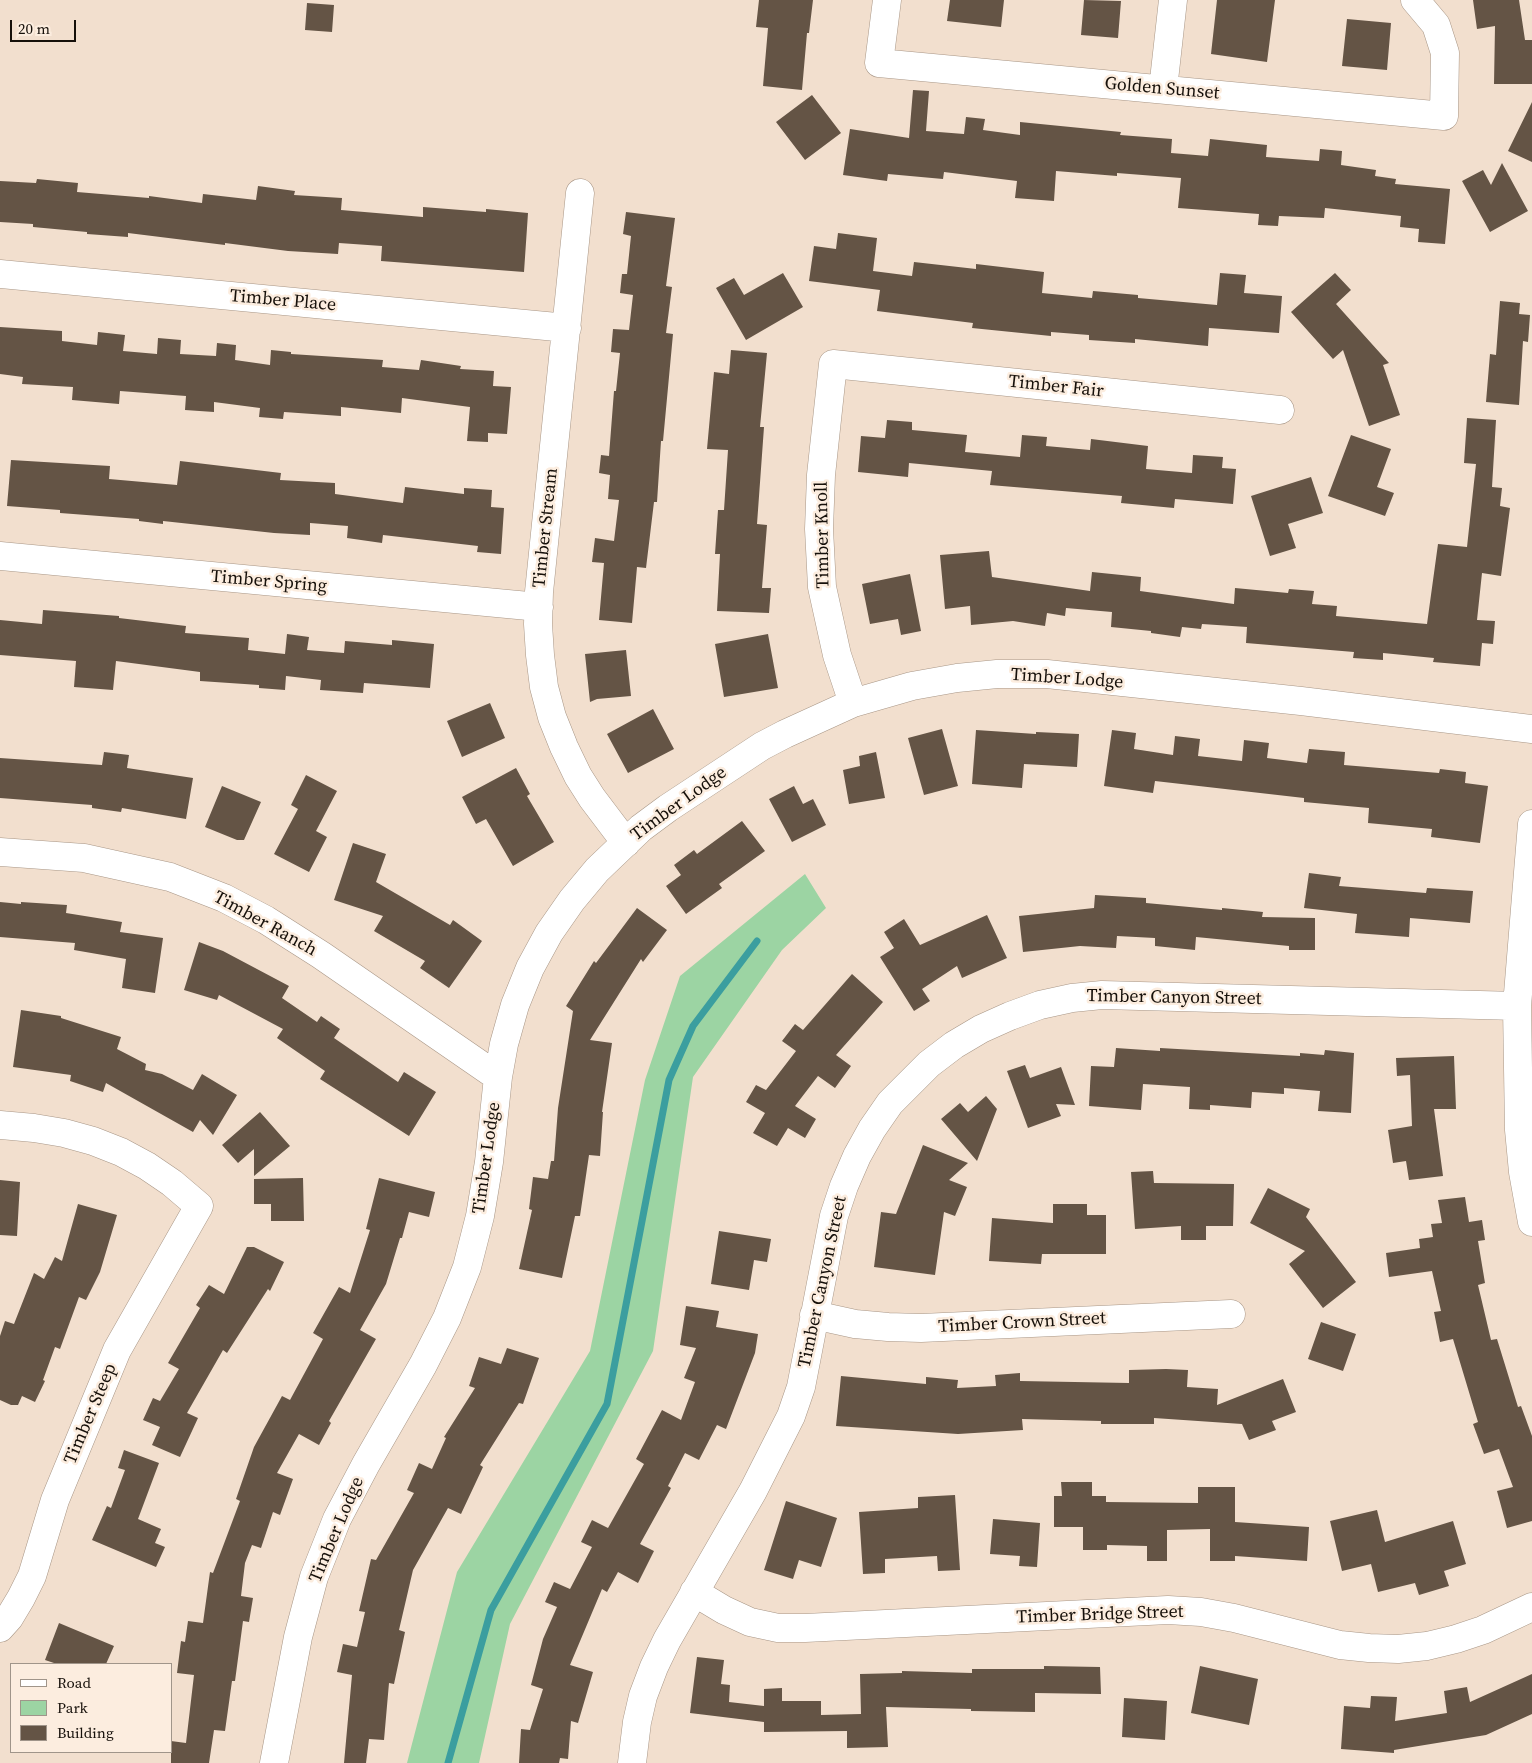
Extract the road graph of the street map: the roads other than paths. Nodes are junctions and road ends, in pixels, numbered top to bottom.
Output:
1 (887, 0) edge
2 (1173, 0) edge
3 (1415, 0) edge
4 (1163, 89) junction
5 (580, 193) dead end
6 (0, 274) edge
7 (566, 328) junction
8 (833, 364) joint
9 (1280, 410) dead end
10 (0, 556) edge
11 (539, 607) junction
12 (854, 703) junction
13 (1532, 729) edge
14 (1532, 824) edge
15 (626, 843) junction
16 (0, 852) edge
17 (1517, 1006) junction
18 (498, 1077) junction
19 (0, 1126) edge
20 (1532, 1222) edge
21 (1231, 1314) dead end
22 (814, 1315) junction
23 (694, 1592) junction
24 (1532, 1607) edge
25 (0, 1628) edge
26 (274, 1763) edge
27 (632, 1763) edge

1 - 4 street, Golden Sunset
2 - 4 street
3 - 4 street, Golden Sunset
5 - 7 street, Timber Stream
6 - 7 street, Timber Place
7 - 11 street, Timber Stream
8 - 9 street, Timber Fair
8 - 12 street, Timber Knoll
10 - 11 street, Timber Spring
11 - 15 street, Timber Stream
12 - 13 street, Timber Lodge
12 - 15 street, Timber Lodge
14 - 17 street
15 - 18 street, Timber Lodge
16 - 18 street, Timber Ranch
17 - 20 street
17 - 22 street, Timber Canyon Street
18 - 26 street, Timber Lodge
19 - 25 street, Timber Steep
21 - 22 street, Timber Crown Street
22 - 23 street, Timber Canyon Street
23 - 24 street, Timber Bridge Street
23 - 27 street, Timber Canyon Street

